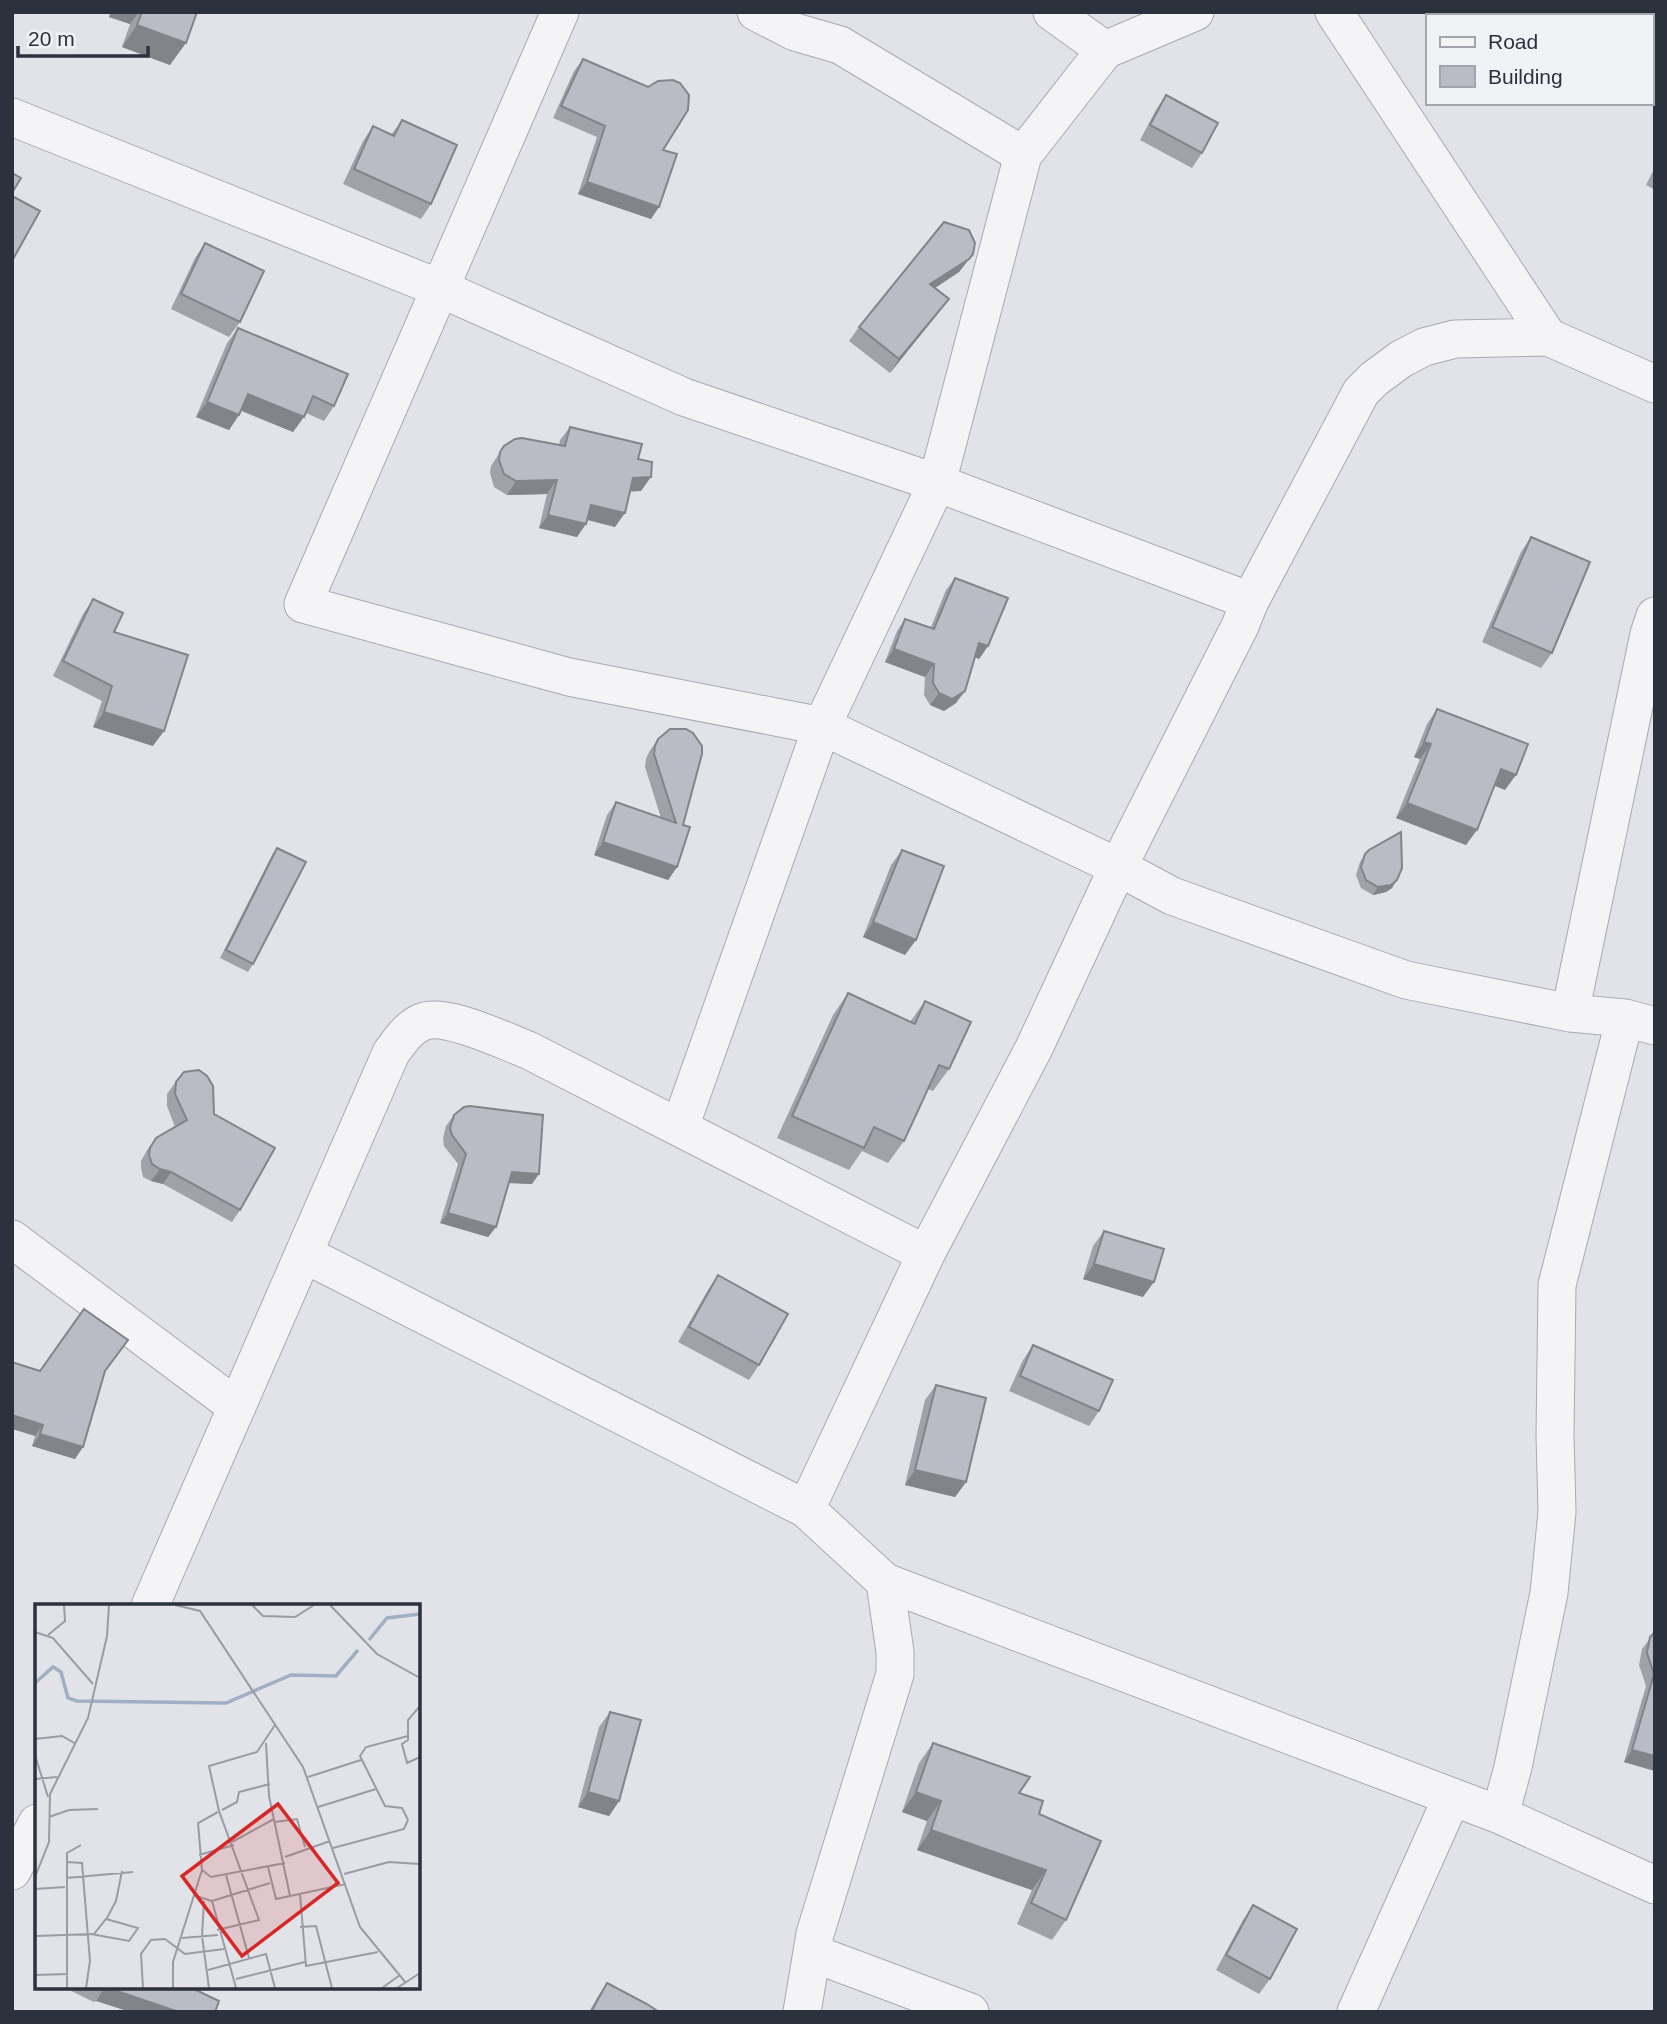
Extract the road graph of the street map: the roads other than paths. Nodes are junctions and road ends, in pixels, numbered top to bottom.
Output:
1 (560, 12) edge
2 (756, 12) edge
3 (1052, 12) edge
4 (1195, 12) edge
5 (1335, 12) edge
6 (1105, 50) junction
7 (12, 117) edge
8 (1023, 155) junction
9 (439, 288) junction
10 (1548, 337) junction
11 (1655, 384) edge
12 (937, 483) junction
13 (1250, 601) junction
14 (1655, 616) edge
15 (822, 726) junction
16 (1118, 867) junction
17 (1570, 1013) junction
18 (1640, 1022) edge
19 (680, 1127) junction
20 (12, 1239) edge
21 (304, 1254) junction
22 (926, 1254) junction
23 (237, 1407) junction
24 (806, 1509) junction
25 (885, 1582) junction
26 (151, 1604) edge
27 (1452, 1797) junction
28 (1500, 1815) junction
29 (35, 1827) edge
30 (12, 1871) edge
31 (1655, 1885) edge
32 (812, 1953) junction
33 (802, 2012) edge
34 (970, 2012) edge
35 (1356, 2012) edge

1 - 9 street
2 - 8 street
3 - 6 street
4 - 6 street
5 - 10 street
6 - 8 street
7 - 9 street
8 - 12 street
9 - 12 street
9 - 15 street
10 - 11 street
10 - 13 street
12 - 13 street
12 - 15 street
13 - 16 street
14 - 17 street
15 - 16 street
15 - 19 street
16 - 17 street
16 - 22 street
17 - 18 street
18 - 28 street
19 - 21 street
19 - 22 street
20 - 23 street
21 - 23 street
21 - 24 street
22 - 24 street
23 - 26 street
24 - 25 street
25 - 27 street
25 - 32 street
27 - 28 street
27 - 35 street
28 - 31 street
29 - 30 street
32 - 33 street
32 - 34 street

